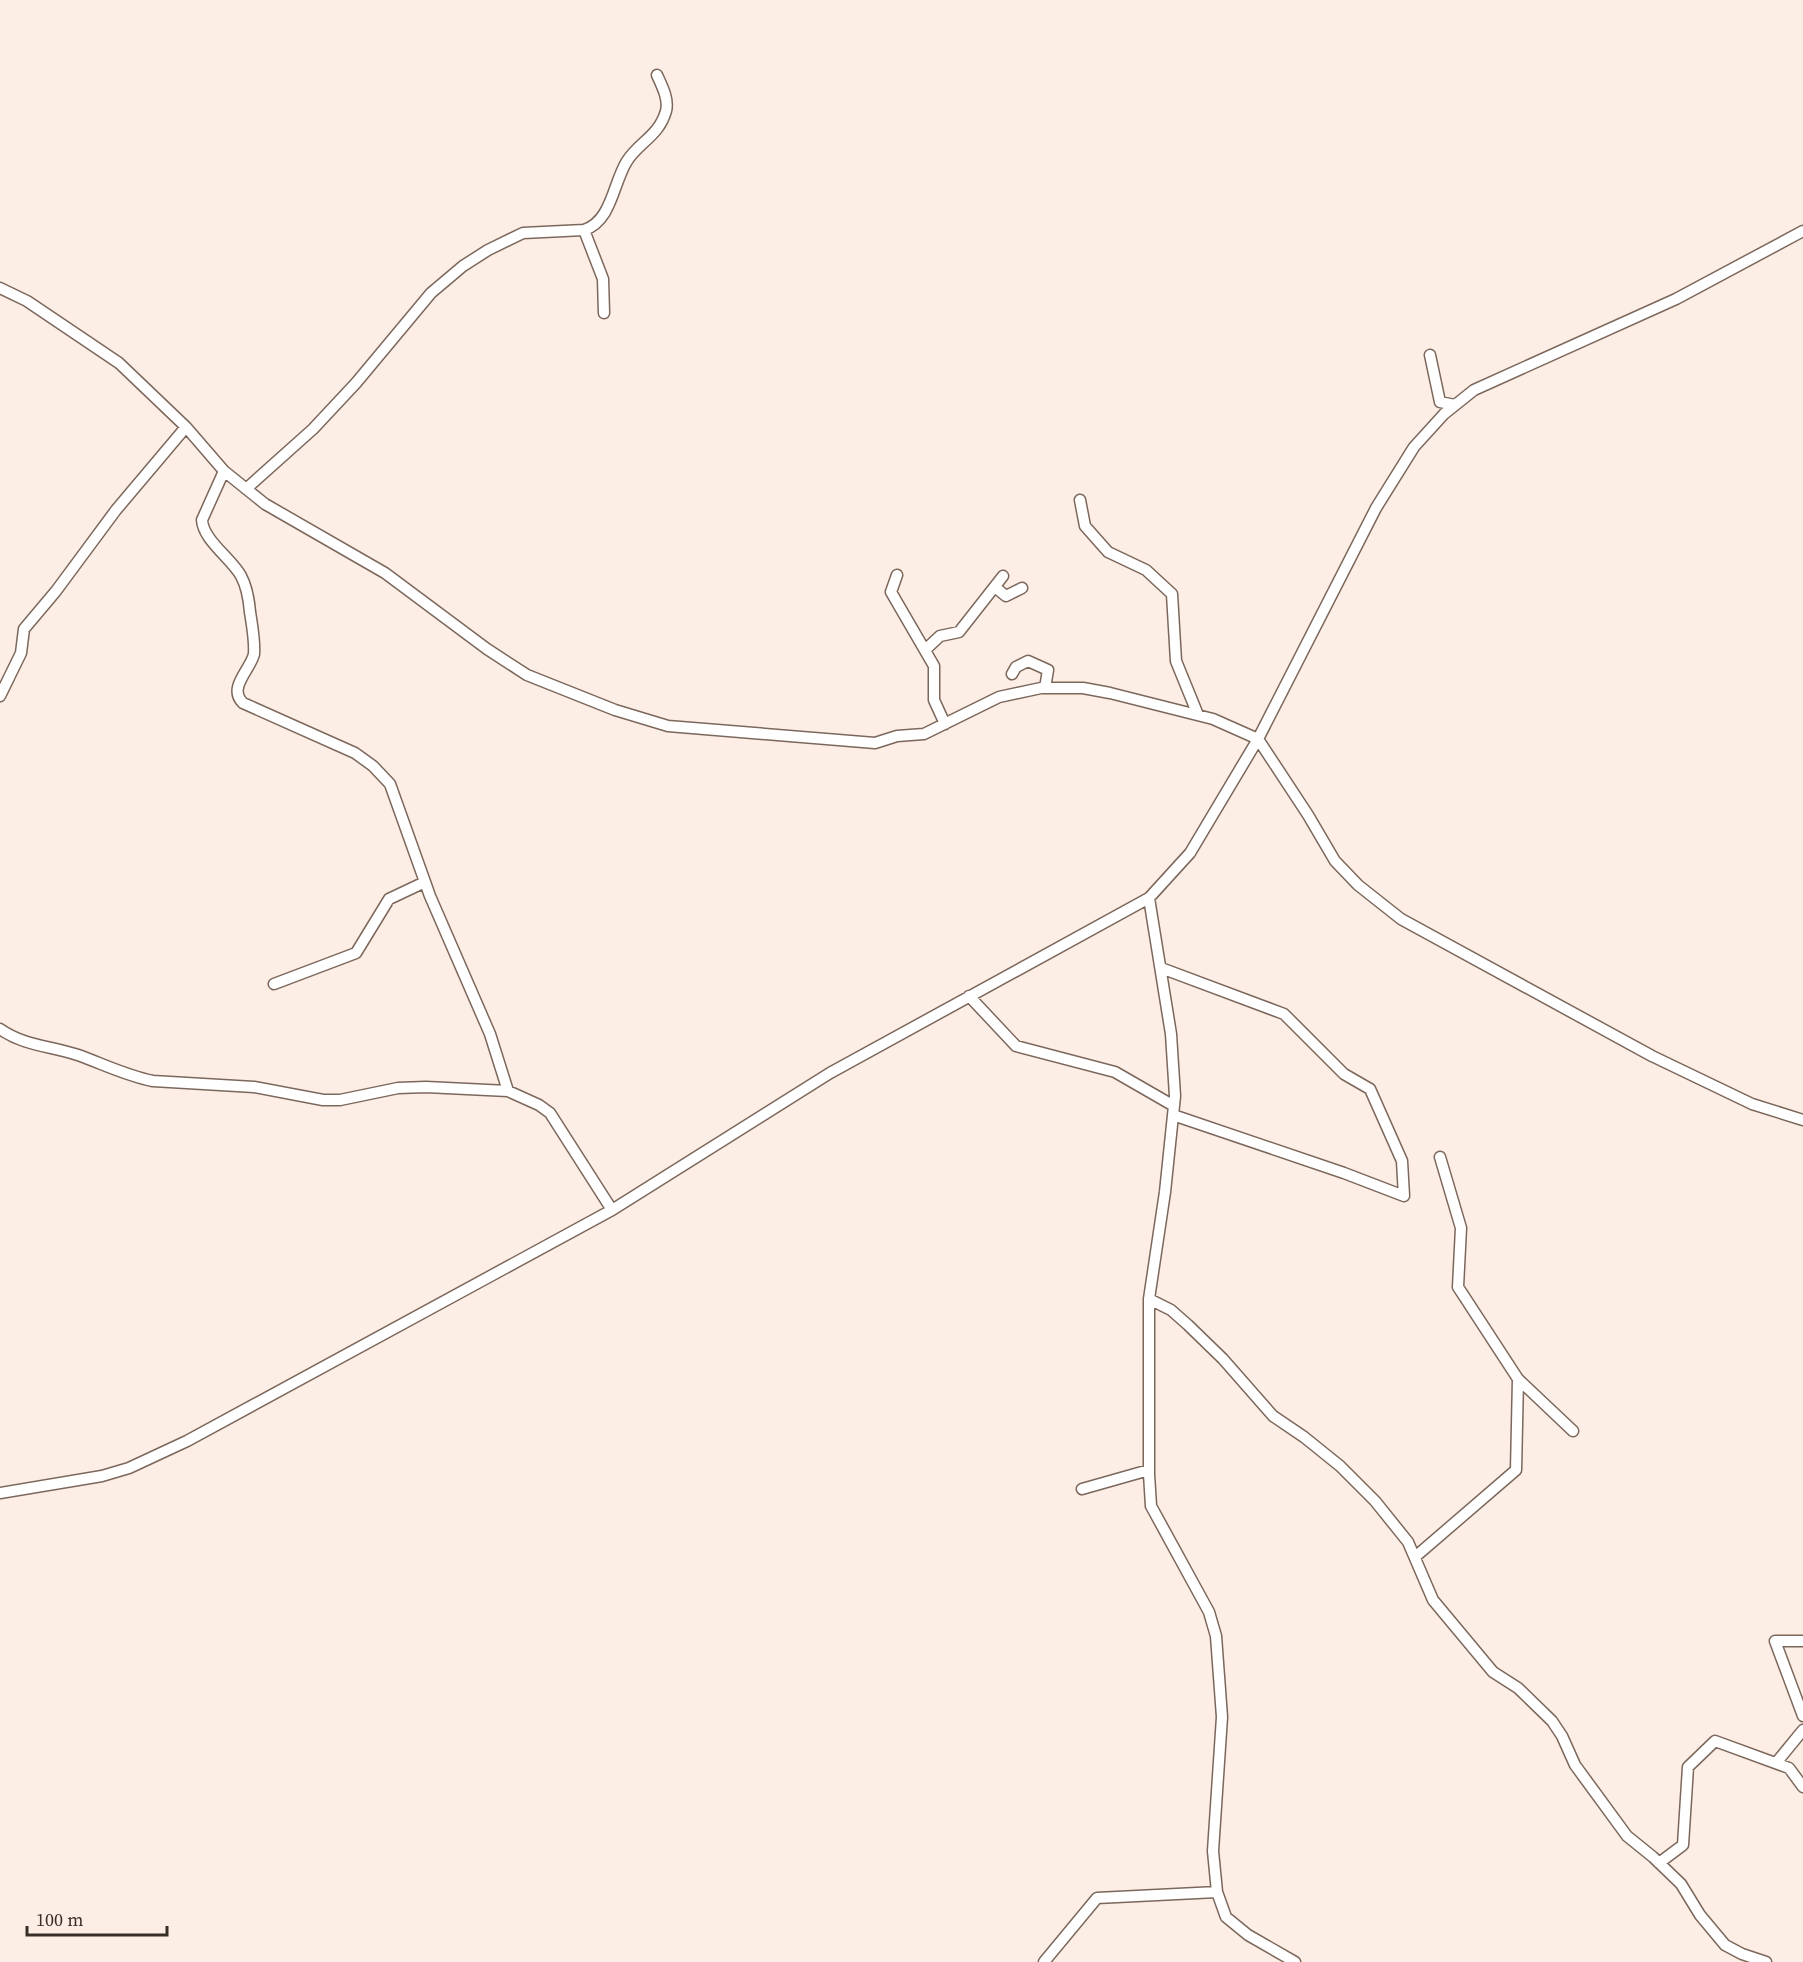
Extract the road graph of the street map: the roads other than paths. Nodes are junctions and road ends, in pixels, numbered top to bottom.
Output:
1 (657, 75) dead end
2 (584, 230) junction
3 (1803, 231) edge
4 (0, 288) edge
5 (604, 313) dead end
6 (1430, 355) dead end
7 (1455, 405) junction
8 (186, 427) junction
9 (224, 471) junction
10 (246, 489) junction
11 (1080, 500) dead end
12 (897, 575) dead end
13 (1003, 576) dead end
14 (996, 588) junction
15 (1022, 588) dead end
16 (925, 650) junction
17 (1012, 674) dead end
18 (1045, 688) junction
19 (0, 696) edge
20 (1198, 715) junction
21 (945, 724) junction
22 (1258, 739) junction
23 (424, 882) junction
24 (1149, 898) junction
25 (1161, 968) junction
26 (274, 984) dead end
27 (969, 996) junction
28 (0, 1029) edge
29 (508, 1091) junction
30 (1173, 1111) junction
31 (1803, 1120) edge
32 (1440, 1158) dead end
33 (612, 1210) junction
34 (1149, 1299) junction
35 (1518, 1379) junction
36 (1573, 1431) dead end
37 (1149, 1470) junction
38 (1082, 1489) dead end
39 (0, 1493) edge
40 (1415, 1557) junction
41 (1803, 1641) edge
42 (1803, 1716) edge
43 (1803, 1730) edge
44 (1776, 1763) junction
45 (1803, 1787) edge
46 (1659, 1863) junction
47 (1217, 1892) junction
48 (1044, 1962) edge
49 (1295, 1962) edge
50 (1766, 1962) edge

1 - 2 street
2 - 5 street
2 - 10 street
3 - 7 street
4 - 8 street
6 - 7 street
7 - 22 street
8 - 9 street
8 - 19 street
9 - 10 street
9 - 23 street
10 - 21 street
11 - 20 street
12 - 16 street
13 - 14 street
14 - 15 street
14 - 16 street
16 - 21 street
17 - 18 street
18 - 20 street
18 - 21 street
20 - 22 street
22 - 24 street
22 - 31 street
23 - 26 street
23 - 29 street
24 - 25 street
24 - 27 street
25 - 30 street
25 - 30 street
27 - 30 street
27 - 33 street
28 - 29 street
29 - 33 street
30 - 34 street
32 - 35 street
33 - 39 street
34 - 37 street
34 - 40 street
35 - 36 street
35 - 40 street
37 - 38 street
37 - 47 street
40 - 46 street
41 - 42 street
43 - 44 street
44 - 45 street
44 - 46 street
46 - 50 street
47 - 48 street
47 - 49 street

